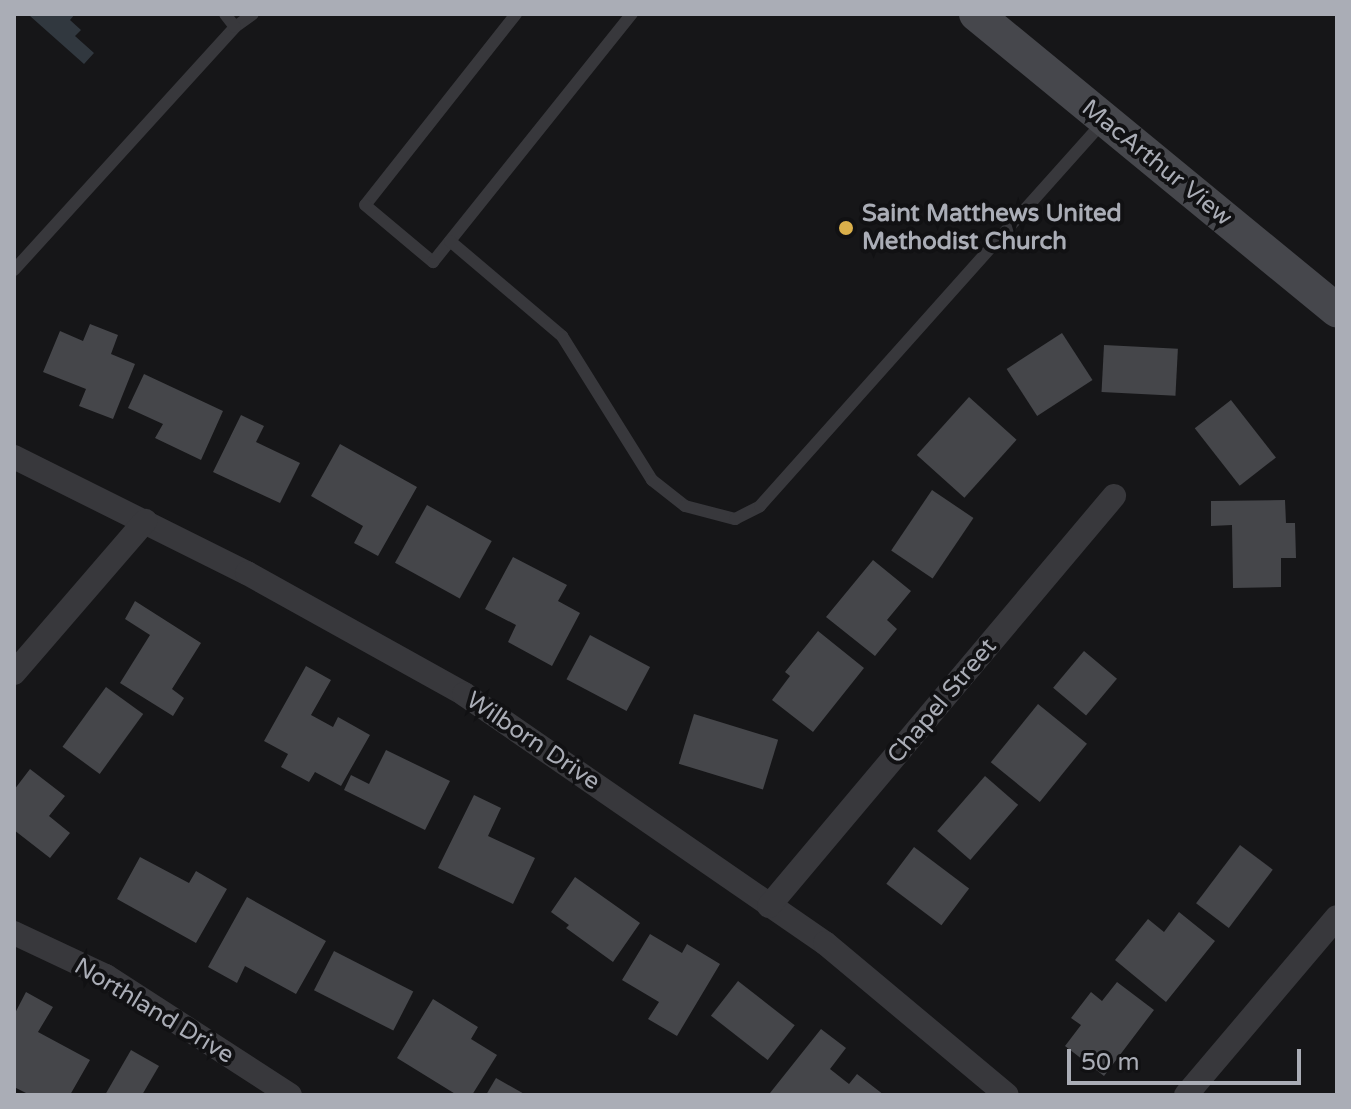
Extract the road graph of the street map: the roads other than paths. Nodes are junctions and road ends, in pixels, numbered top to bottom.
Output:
1 (225, 14) edge
2 (253, 14) edge
3 (516, 14) edge
4 (632, 14) edge
5 (976, 14) edge
6 (235, 27) junction
7 (1105, 120) junction
8 (450, 241) junction
9 (14, 270) edge
10 (1337, 311) edge
11 (14, 457) edge
12 (1114, 496) dead end
13 (145, 521) junction
14 (14, 673) edge
15 (769, 906) junction
16 (1337, 917) edge
17 (14, 933) edge
18 (290, 1095) edge
19 (1007, 1095) edge
20 (1186, 1095) edge

1 - 6 lane
2 - 6 lane
3 - 8 lane
4 - 8 lane
5 - 7 street, MacArthur View
6 - 9 lane
7 - 8 lane
7 - 10 street, MacArthur View
11 - 13 street, Wilborn Drive
12 - 15 street, Chapel Street
13 - 14 street
13 - 15 street, Wilborn Drive
15 - 19 street, Wilborn Drive
16 - 20 street
17 - 18 street, Northland Drive

